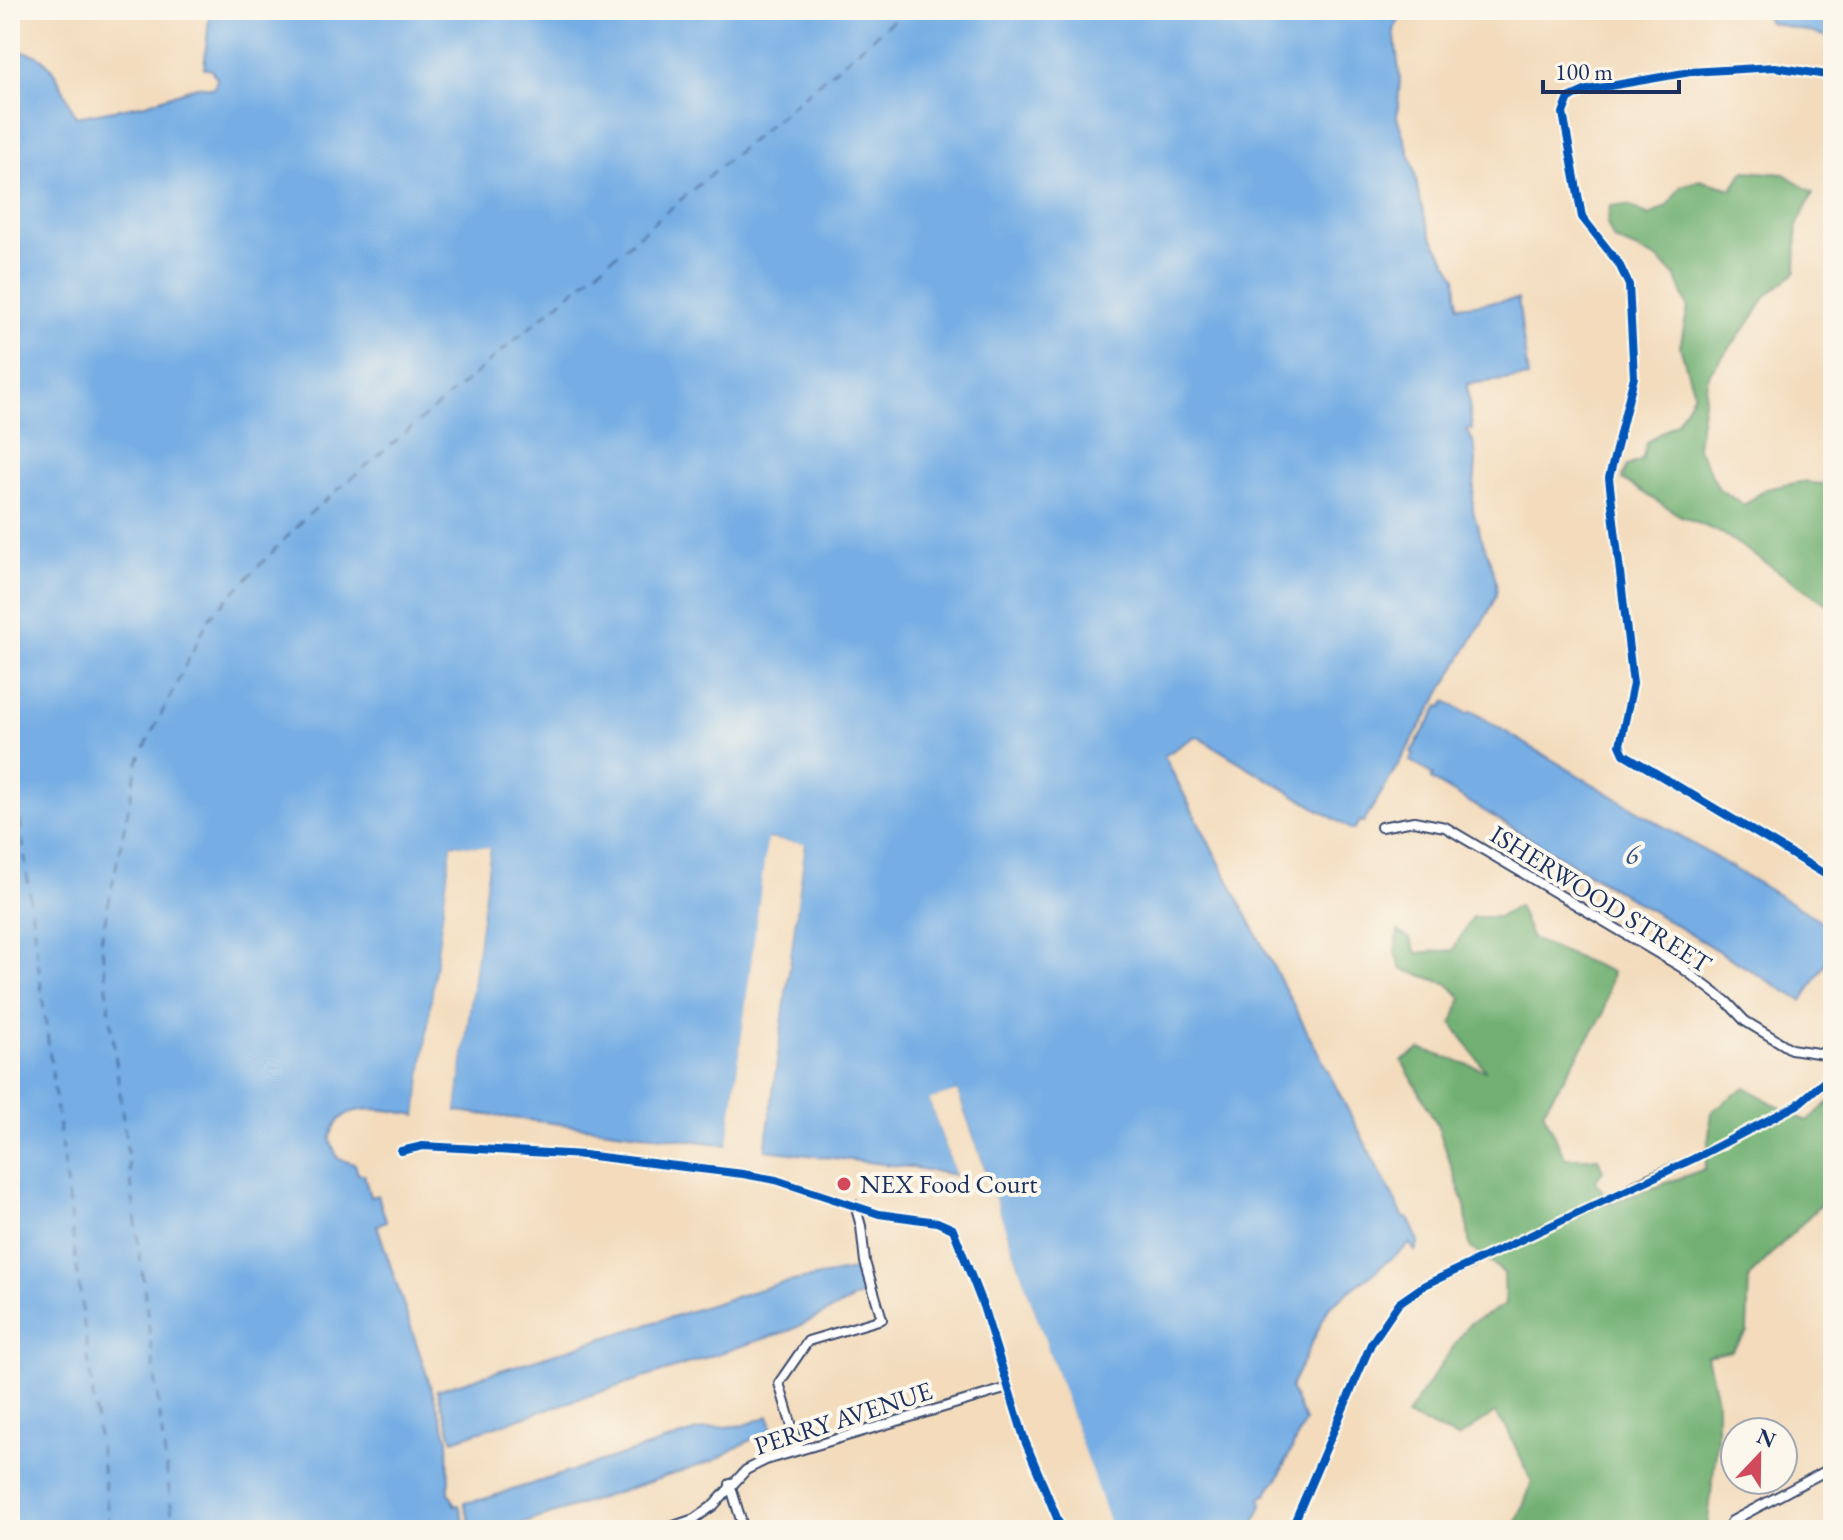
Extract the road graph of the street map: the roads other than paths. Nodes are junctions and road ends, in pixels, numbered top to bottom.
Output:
1 (1833, 76) edge
2 (1381, 827) dead end
3 (1833, 879) edge
4 (1833, 1058) edge
5 (1833, 1074) edge
6 (1797, 1105) tunnel mouth
7 (401, 1151) dead end
8 (1693, 1159) tunnel mouth
9 (1601, 1203) tunnel mouth
10 (855, 1205) junction
11 (1473, 1263) tunnel mouth
12 (1008, 1388) junction
13 (799, 1450) junction
14 (1833, 1467) edge
15 (730, 1484) junction
16 (662, 1530) edge
17 (744, 1530) edge
18 (1062, 1530) edge
19 (1291, 1530) edge
20 (1727, 1530) edge

1 - 3 street
2 - 4 street, ISHERWOOD STREET
5 - 6 street
7 - 10 street
8 - 9 street
10 - 12 street
10 - 13 street
11 - 19 street
12 - 13 street, PERRY AVENUE
12 - 18 street
13 - 15 street, PERRY AVENUE
14 - 20 street
15 - 16 street, PERRY AVENUE
15 - 17 street

